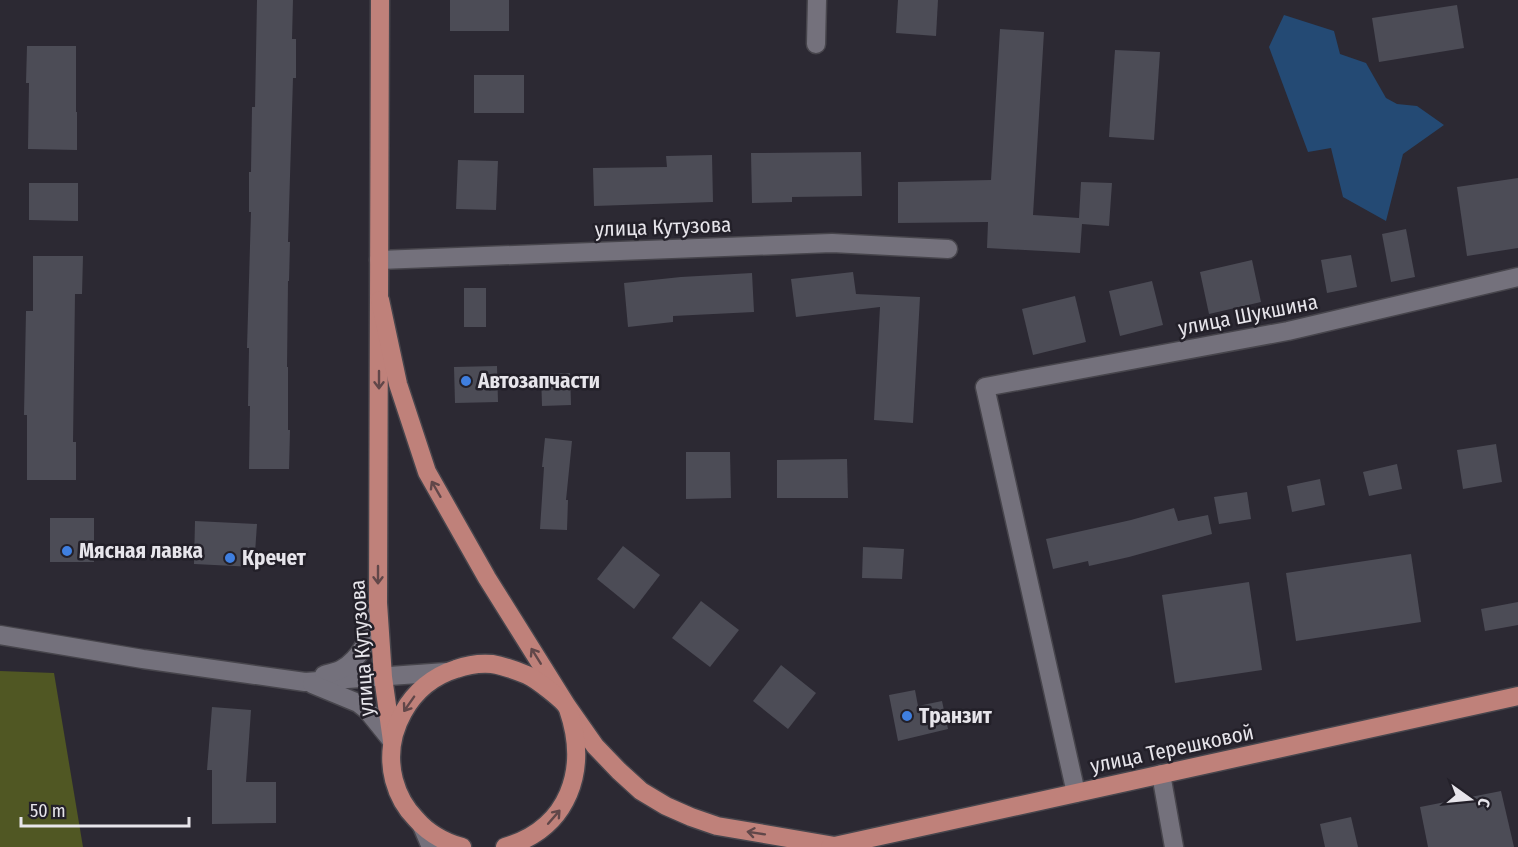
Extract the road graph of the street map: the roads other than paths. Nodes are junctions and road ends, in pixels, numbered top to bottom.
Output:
1 (380, 0) edge
2 (817, 0) edge
3 (816, 44) dead end
4 (948, 249) dead end
5 (379, 260) junction
6 (1518, 277) edge
7 (380, 300) junction
8 (378, 603) junction
9 (0, 635) edge
10 (446, 672) junction
11 (383, 677) junction
12 (305, 682) junction
13 (1518, 696) edge
14 (567, 706) junction
15 (392, 741) junction
16 (1161, 774) junction
17 (1076, 793) junction
18 (422, 826) junction
19 (430, 847) edge
20 (462, 847) edge
21 (505, 847) edge
22 (832, 847) edge
23 (1174, 847) edge

1 - 5 main road, улица Кутузова
2 - 3 street
4 - 5 street, улица Кутузова
5 - 7 main road, улица Кутузова
6 - 17 street, улица Шукшина
7 -> 8 main road, улица Кутузова
14 -> 7 main road, улица Кутузова
8 - 11 main road, улица Кутузова
8 - 12 street
9 - 12 street
10 - 11 street
10 - 14 main road
10 -> 15 main road
11 - 12 street
11 - 15 main road, улица Кутузова
12 - 15 street
13 - 16 main road, улица Терешковой
21 -> 14 main road
22 -> 14 main road, улица Терешковой
15 - 18 main road
16 - 17 main road, улица Терешковой
16 - 23 street
17 - 22 main road, улица Терешковой
18 - 19 street
18 - 20 main road

